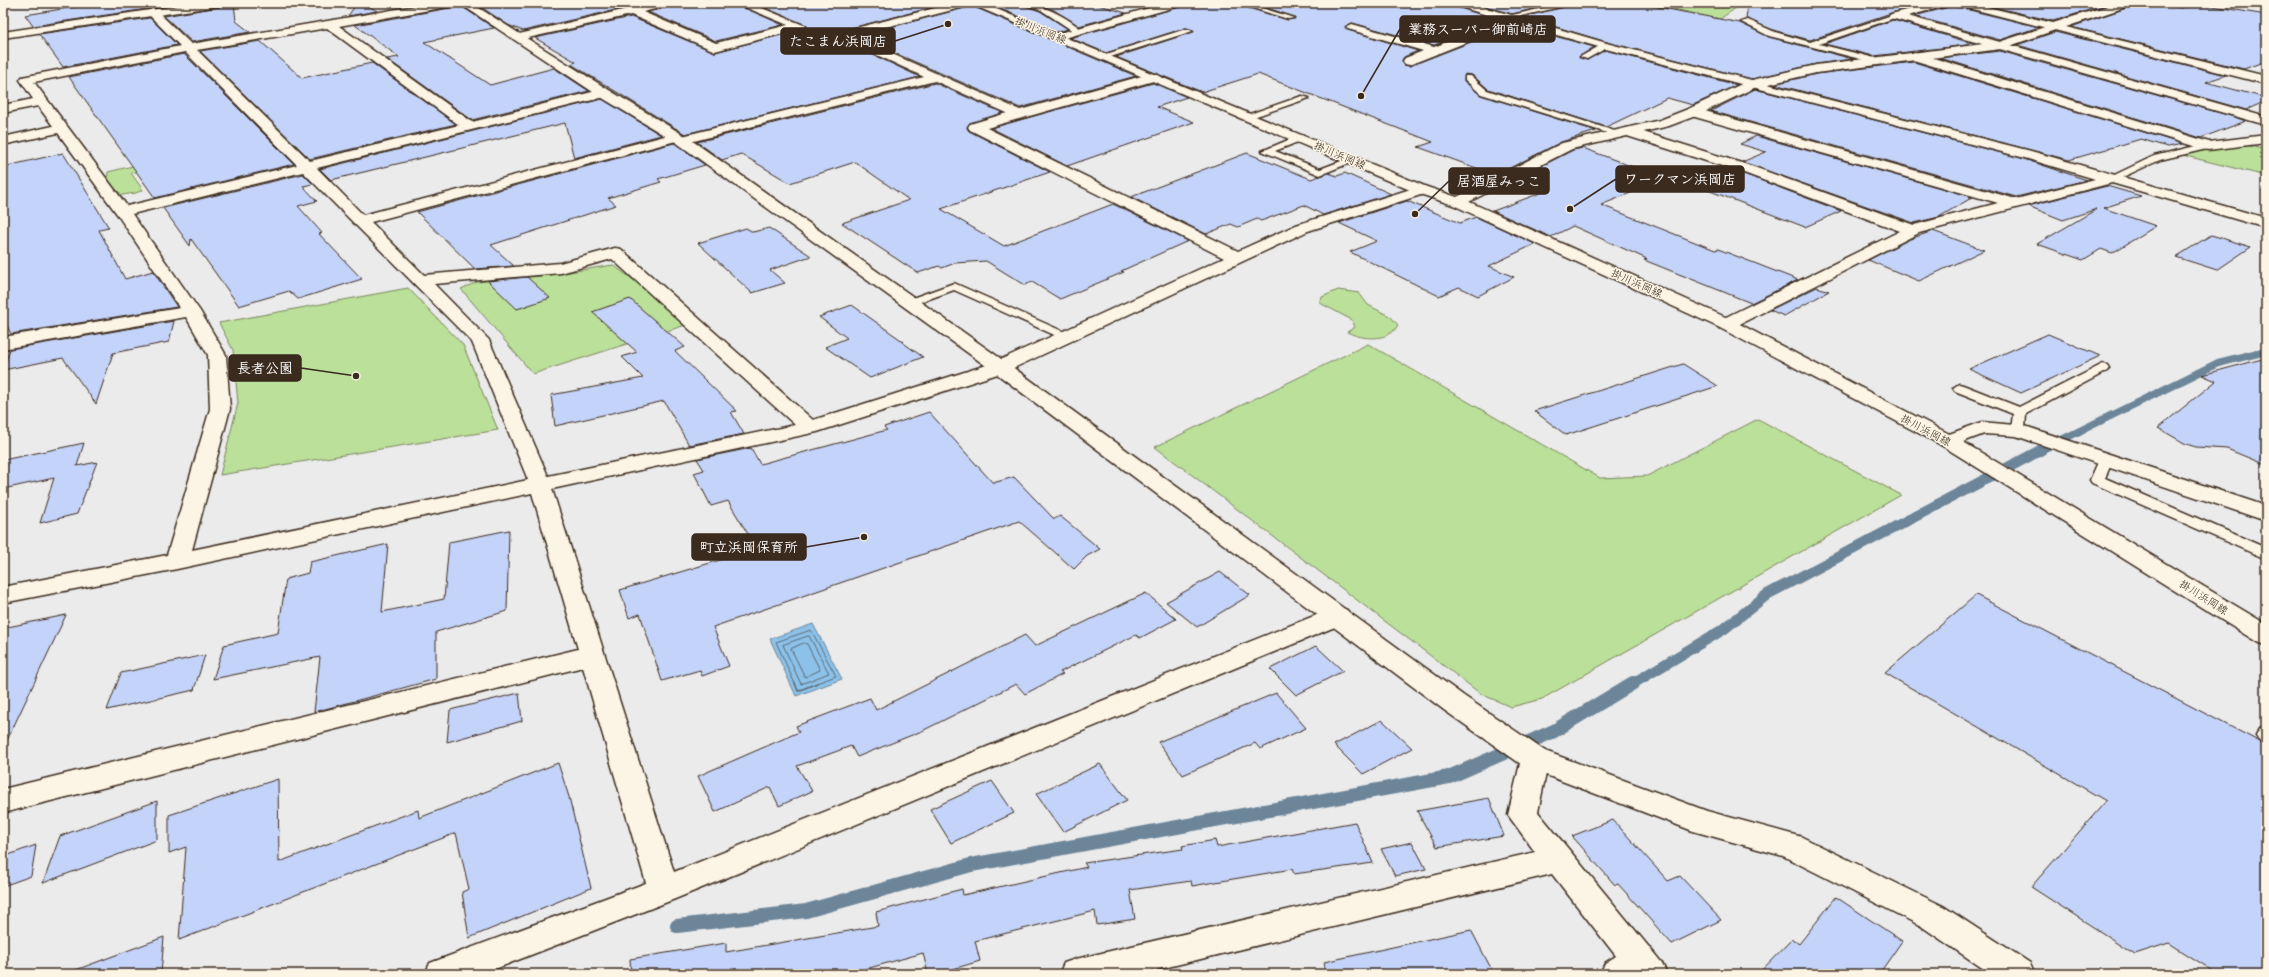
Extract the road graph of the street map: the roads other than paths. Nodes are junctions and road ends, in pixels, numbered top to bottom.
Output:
1 (218, 3) edge
2 (452, 3) edge
3 (464, 3) edge
4 (667, 3) edge
5 (740, 3) edge
6 (968, 3) edge
7 (973, 3) edge
8 (1023, 3) edge
9 (1179, 3) edge
10 (1239, 3) edge
11 (1575, 3) edge
12 (1948, 3) edge
13 (1958, 3) edge
14 (2128, 3) edge
15 (1465, 4) edge
16 (632, 11) junction
17 (152, 12) junction
18 (1895, 16) junction
19 (1290, 18) dead end
20 (1511, 18) junction
21 (1745, 22) dead end
22 (328, 23) junction
23 (1352, 27) dead end
24 (2054, 27) junction
25 (1079, 31) junction
26 (1189, 31) dead end
27 (3, 35) edge
28 (519, 37) junction
29 (1057, 37) junction
30 (1811, 44) junction
31 (2001, 45) junction
32 (1606, 46) junction
33 (188, 48) junction
34 (1434, 51) junction
35 (1104, 56) junction
36 (1584, 56) dead end
37 (1914, 56) junction
38 (1409, 61) dead end
39 (1876, 61) junction
40 (1153, 77) junction
41 (933, 78) junction
42 (1468, 78) dead end
43 (2266, 80) edge
44 (1752, 84) junction
45 (604, 93) junction
46 (1305, 98) dead end
47 (41, 101) junction
48 (3, 109) edge
49 (1693, 112) junction
50 (1019, 114) junction
51 (1248, 116) junction
52 (2266, 121) edge
53 (469, 126) junction
54 (61, 128) junction
55 (1624, 133) junction
56 (1300, 138) junction
57 (679, 139) junction
58 (2266, 139) edge
59 (3, 141) edge
60 (2208, 146) junction
61 (1352, 160) junction
62 (306, 166) junction
63 (2111, 179) junction
64 (1422, 190) junction
65 (1458, 202) junction
66 (2017, 204) junction
67 (123, 212) junction
68 (361, 220) junction
69 (2266, 223) edge
70 (1913, 230) junction
71 (1236, 257) junction
72 (420, 280) junction
73 (911, 302) junction
74 (191, 311) junction
75 (1726, 324) junction
76 (1065, 336) junction
77 (3, 343) edge
78 (1000, 366) junction
79 (2103, 368) dead end
80 (1959, 388) dead end
81 (2019, 421) junction
82 (810, 428) junction
83 (1948, 440) junction
84 (2106, 460) junction
85 (540, 484) junction
86 (2266, 514) edge
87 (2266, 554) edge
88 (177, 561) junction
89 (3, 594) edge
90 (1338, 616) junction
91 (2266, 636) edge
92 (592, 655) junction
93 (1535, 759) junction
94 (3, 801) edge
95 (1558, 860) junction
96 (664, 890) junction
97 (1634, 969) edge
98 (442, 974) edge
99 (1076, 974) edge
100 (2018, 974) edge

1 - 17 street
2 - 22 street
3 - 28 street
4 - 16 street
5 - 16 street
6 - 41 street
7 - 29 street, 掛川浜岡線
8 - 25 lane
9 - 25 street
10 - 19 lane
11 - 20 lane
12 - 18 street
13 - 24 street
14 - 24 street
15 - 20 street
16 - 28 street
17 - 27 street
17 - 33 street
18 - 30 lane
18 - 31 street
20 - 32 street
20 - 34 street
21 - 30 lane
22 - 33 street
22 - 53 street
23 - 34 street
24 - 31 street
24 - 43 street
25 - 29 street
26 - 35 lane
28 - 45 street
29 - 35 street, 掛川浜岡線
30 - 39 lane
31 - 37 street
31 - 52 street
32 - 36 lane
32 - 44 street
33 - 47 street
33 - 62 street
34 - 38 street
35 - 40 street, 掛川浜岡線
37 - 39 street
37 - 60 street
39 - 44 street
40 - 50 street
40 - 51 street, 掛川浜岡線
41 - 50 street
41 - 57 street
42 - 55 lane
44 - 49 street
44 - 63 street
45 - 53 street
45 - 57 street
46 - 51 lane
47 - 48 street
47 - 54 street
49 - 55 street
49 - 66 street
50 - 71 street
51 - 56 street, 掛川浜岡線
53 - 62 street
54 - 59 street
54 - 67 street
55 - 65 street
55 - 70 street
56 - 61 street, 掛川浜岡線
56 - 61 lane
57 - 68 street
57 - 73 street
58 - 60 street
60 - 63 lane
61 - 64 street, 掛川浜岡線
62 - 67 street
62 - 68 street
63 - 66 street
63 - 69 street
64 - 65 street, 掛川浜岡線
64 - 71 street
65 - 75 street, 掛川浜岡線
66 - 70 street
67 - 74 street
68 - 72 street
70 - 75 street
71 - 76 street
72 - 82 street
72 - 85 street
73 - 76 lane
73 - 78 street
74 - 77 street
74 - 88 street
75 - 83 street, 掛川浜岡線
76 - 78 street
78 - 82 street
78 - 90 street
79 - 81 lane
80 - 81 lane
81 - 83 street
81 - 84 street
82 - 85 street
83 - 91 street, 掛川浜岡線
84 - 86 street
84 - 87 lane
85 - 88 street
85 - 92 street
88 - 89 street
90 - 93 street
90 - 96 street
92 - 94 street
92 - 96 street
93 - 95 street
93 - 100 street
95 - 97 street
95 - 99 street
96 - 98 street

